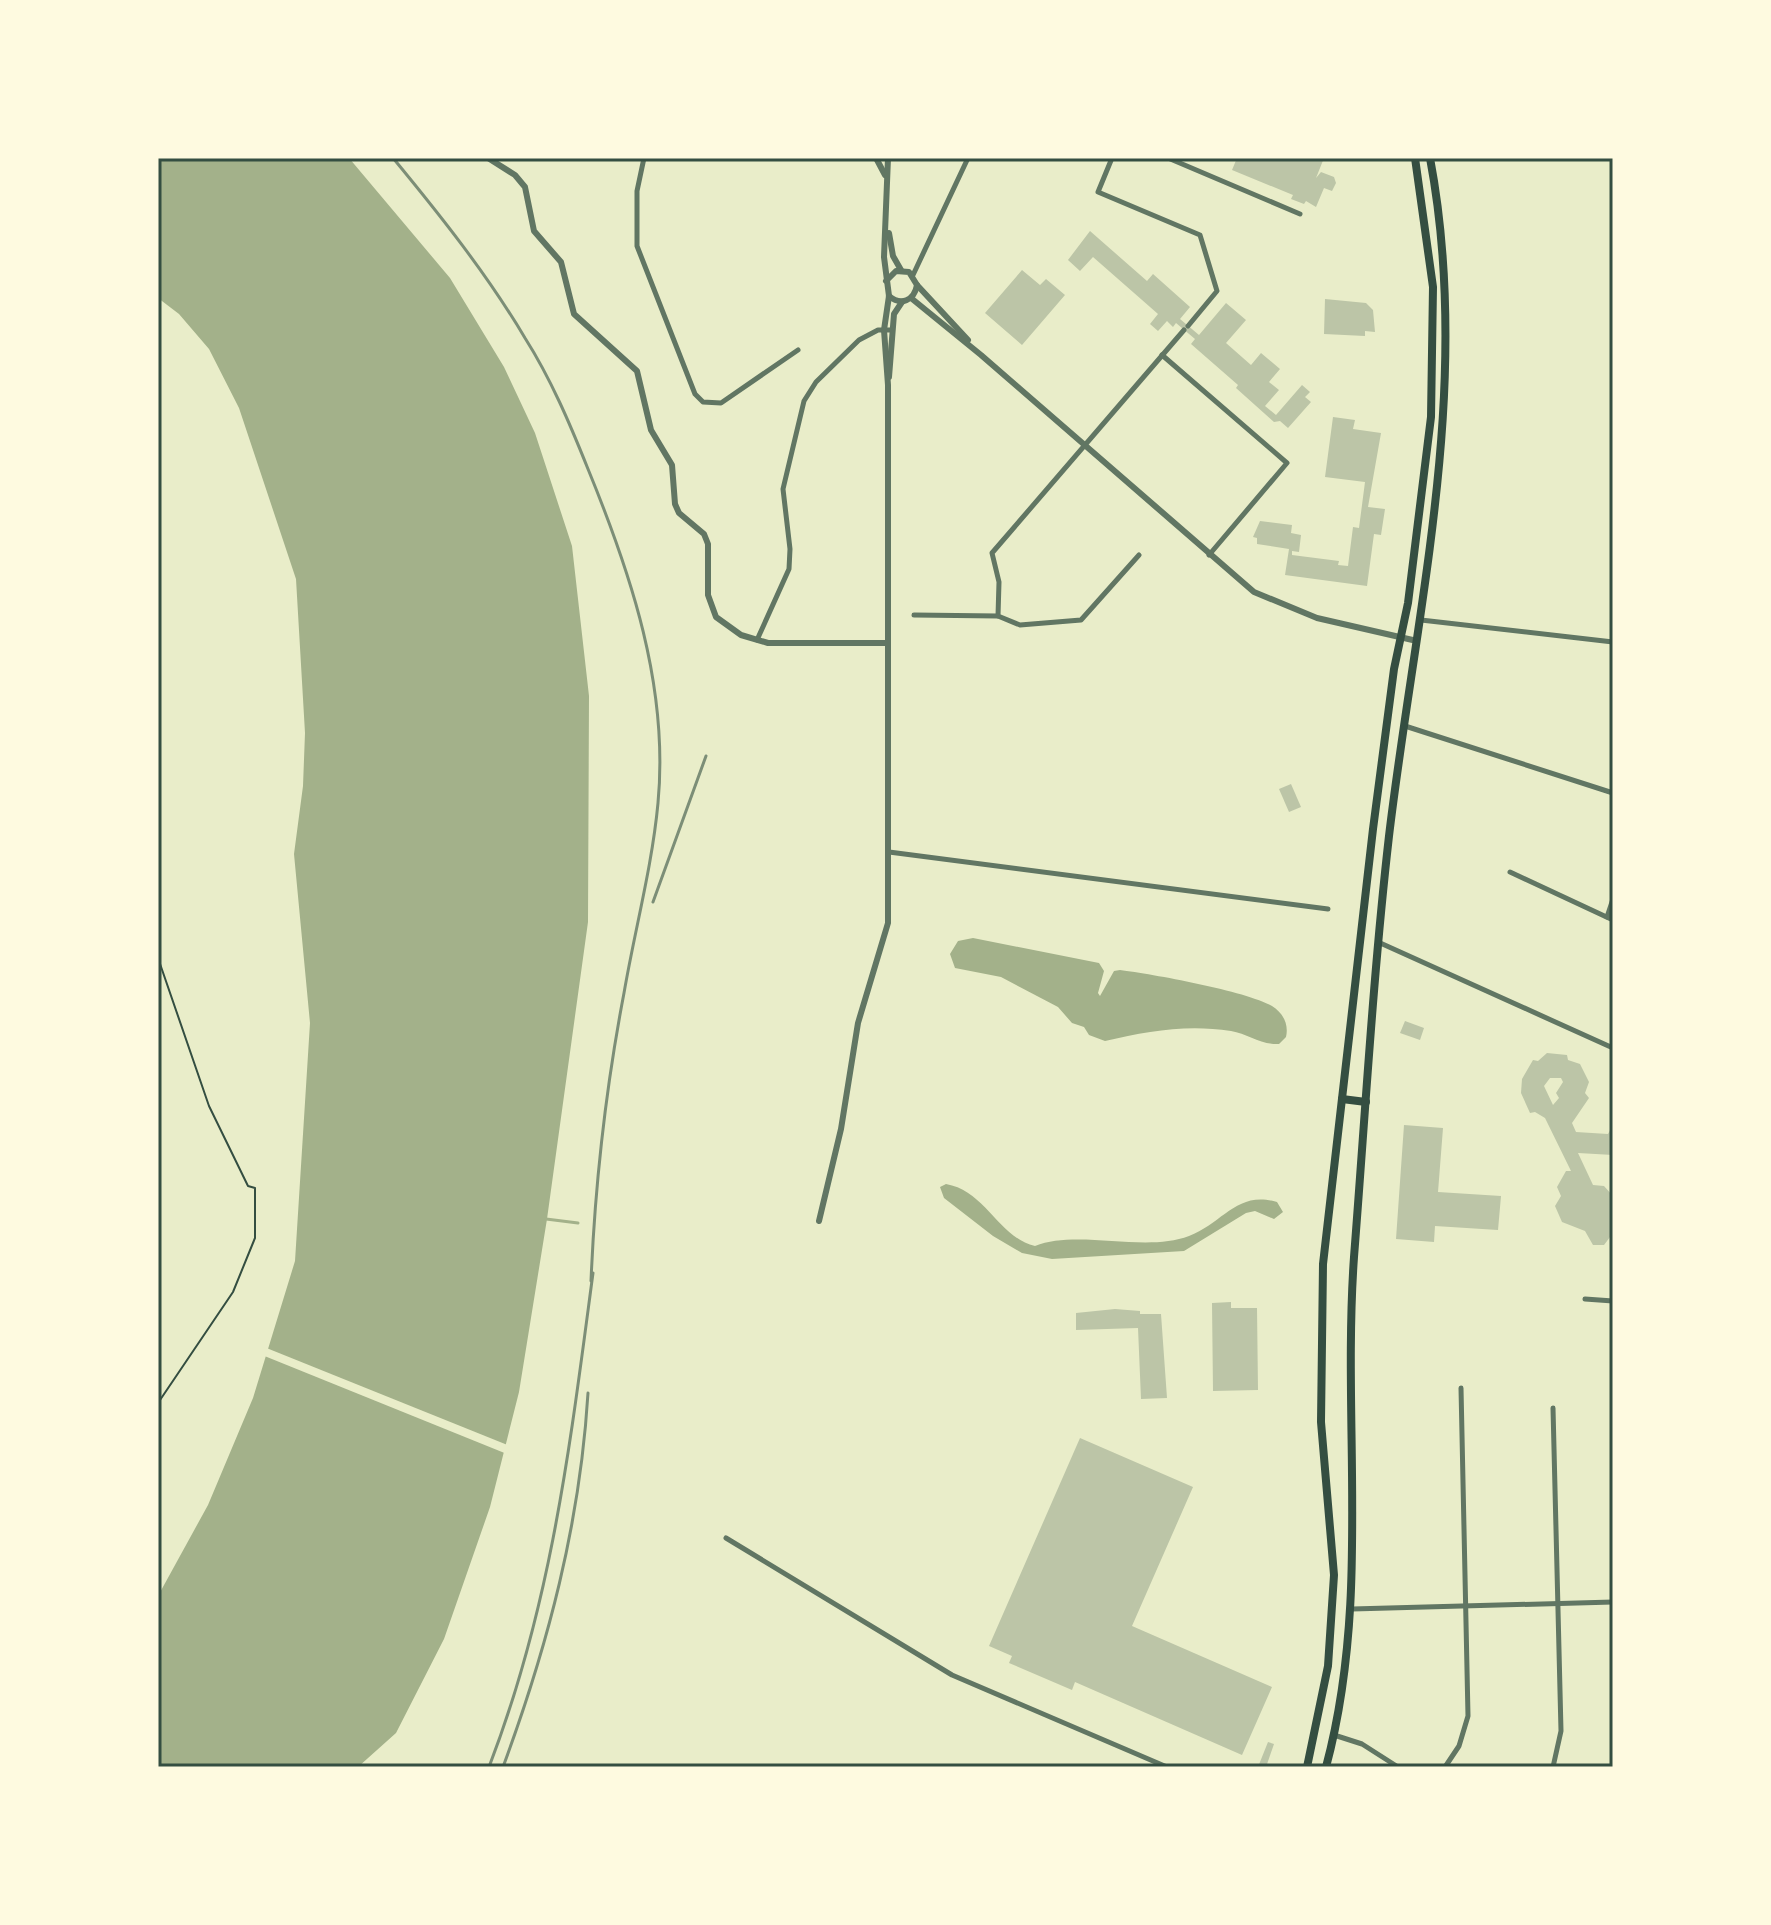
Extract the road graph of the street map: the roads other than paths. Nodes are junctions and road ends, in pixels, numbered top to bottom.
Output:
1 (488, 158) edge
2 (644, 158) edge
3 (876, 158) edge
4 (888, 158) edge
5 (968, 158) edge
6 (1112, 158) edge
7 (1168, 158) edge
8 (1415, 158) edge
9 (1430, 158) edge
10 (887, 182) junction
11 (1300, 214) dead end
12 (888, 225) junction
13 (901, 270) junction
14 (913, 275) junction
15 (886, 281) junction
16 (917, 285) junction
17 (889, 296) junction
18 (911, 298) junction
19 (902, 302) junction
20 (888, 330) junction
21 (798, 350) dead end
22 (981, 355) junction
23 (1162, 355) junction
24 (1084, 446) junction
25 (1139, 555) dead end
26 (1209, 555) junction
27 (914, 615) dead end
28 (998, 616) junction
29 (1421, 620) junction
30 (1400, 639) junction
31 (757, 640) junction
32 (1417, 641) junction
33 (1613, 642) edge
34 (886, 643) junction
35 (1404, 726) junction
36 (1613, 793) edge
37 (889, 852) junction
38 (1510, 872) dead end
39 (1613, 899) edge
40 (1328, 909) dead end
41 (1610, 918) edge
42 (1378, 942) junction
43 (1613, 1048) edge
44 (1342, 1099) junction
45 (1366, 1102) junction
46 (819, 1221) dead end
47 (1585, 1299) dead end
48 (1613, 1301) edge
49 (1461, 1388) dead end
50 (1553, 1408) dead end
51 (726, 1538) dead end
52 (1613, 1602) edge
53 (1556, 1604) junction
54 (1466, 1605) junction
55 (1352, 1609) junction
56 (1334, 1735) junction
57 (1167, 1767) edge
58 (1307, 1767) edge
59 (1326, 1767) edge
60 (1398, 1767) edge
61 (1445, 1767) edge
62 (1553, 1767) edge

1 - 31 street
2 - 21 street
3 - 10 street
4 - 10 street
5 - 14 street
6 - 23 street
7 - 11 street
8 - 30 main road
9 - 29 main road
10 - 12 street
12 - 13 street
12 - 15 street
13 - 14 street
13 - 15 street
14 - 16 street
15 - 17 street
16 - 18 street
16 - 22 street
17 - 19 street
17 - 20 street
18 - 19 street
18 - 22 street
19 - 20 street
20 - 31 street
20 - 34 street
22 - 24 street
23 - 24 street
23 - 26 street
24 - 26 street
24 - 28 street
25 - 28 street
26 - 30 street
27 - 28 street
29 - 32 main road
29 - 33 street
30 - 32 street
30 - 44 main road
31 - 34 street
32 - 35 main road
34 - 37 street
35 - 36 street
35 - 42 main road
37 - 40 street
37 - 46 street
38 - 41 street
39 - 41 street
42 - 43 street
42 - 45 main road
44 - 45 main road
44 - 58 main road
45 - 55 main road
47 - 48 street
49 - 54 street
50 - 53 street
51 - 57 street
52 - 53 street
53 - 54 street
53 - 62 street
54 - 55 street
54 - 61 street
55 - 56 main road
56 - 59 main road
56 - 60 street

